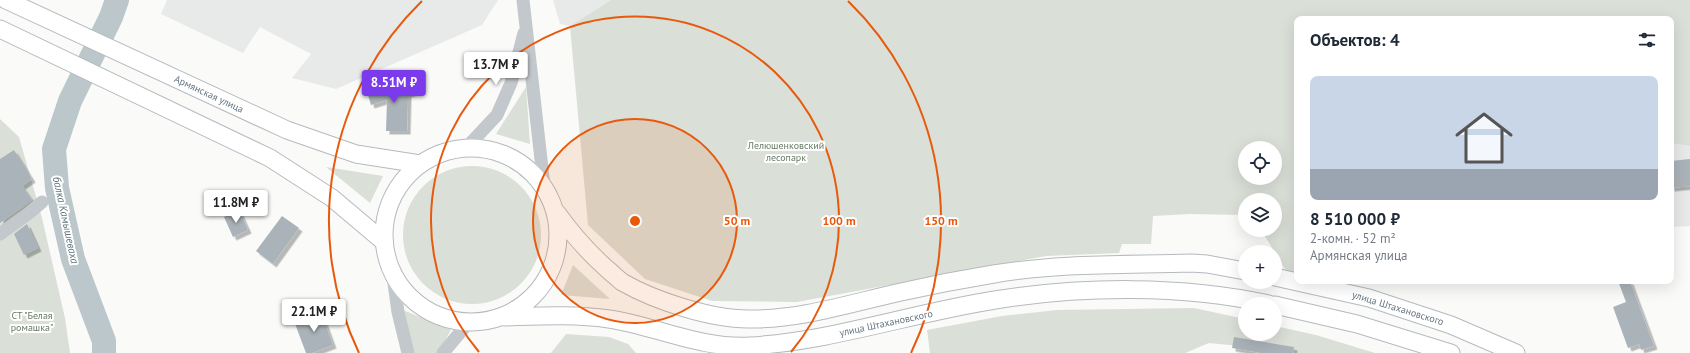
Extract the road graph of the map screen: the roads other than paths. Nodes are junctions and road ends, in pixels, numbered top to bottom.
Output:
1 (6, 0) edge
2 (523, 0) edge
3 (526, 26) junction
4 (0, 29) edge
5 (467, 147) junction
6 (420, 164) junction
7 (544, 186) junction
8 (42, 202) dead end
9 (557, 213) junction
10 (0, 234) edge
11 (383, 242) junction
12 (1238, 270) edge
13 (393, 276) junction
14 (1282, 279) edge
15 (1294, 281) edge
16 (1306, 284) edge
17 (1238, 299) edge
18 (1282, 307) edge
19 (504, 317) junction
20 (468, 323) junction
21 (408, 353) edge
22 (443, 353) edge
23 (1451, 353) edge
24 (1516, 353) edge

1 - 6 main road, Армянская улица
2 - 3 street
3 - 5 street
3 - 7 street
4 - 11 main road
5 - 6 main road
5 - 7 main road
6 - 11 main road
7 - 9 main road
8 - 10 street
9 - 12 main road
9 - 19 main road
11 - 13 main road
13 - 20 main road
13 - 21 street
14 - 15 main road, улица Штахановского
16 - 24 main road, улица Штахановского
17 - 19 main road, улица Штахановского
18 - 23 main road
19 - 20 main road, улица Штахановского
20 - 22 street

